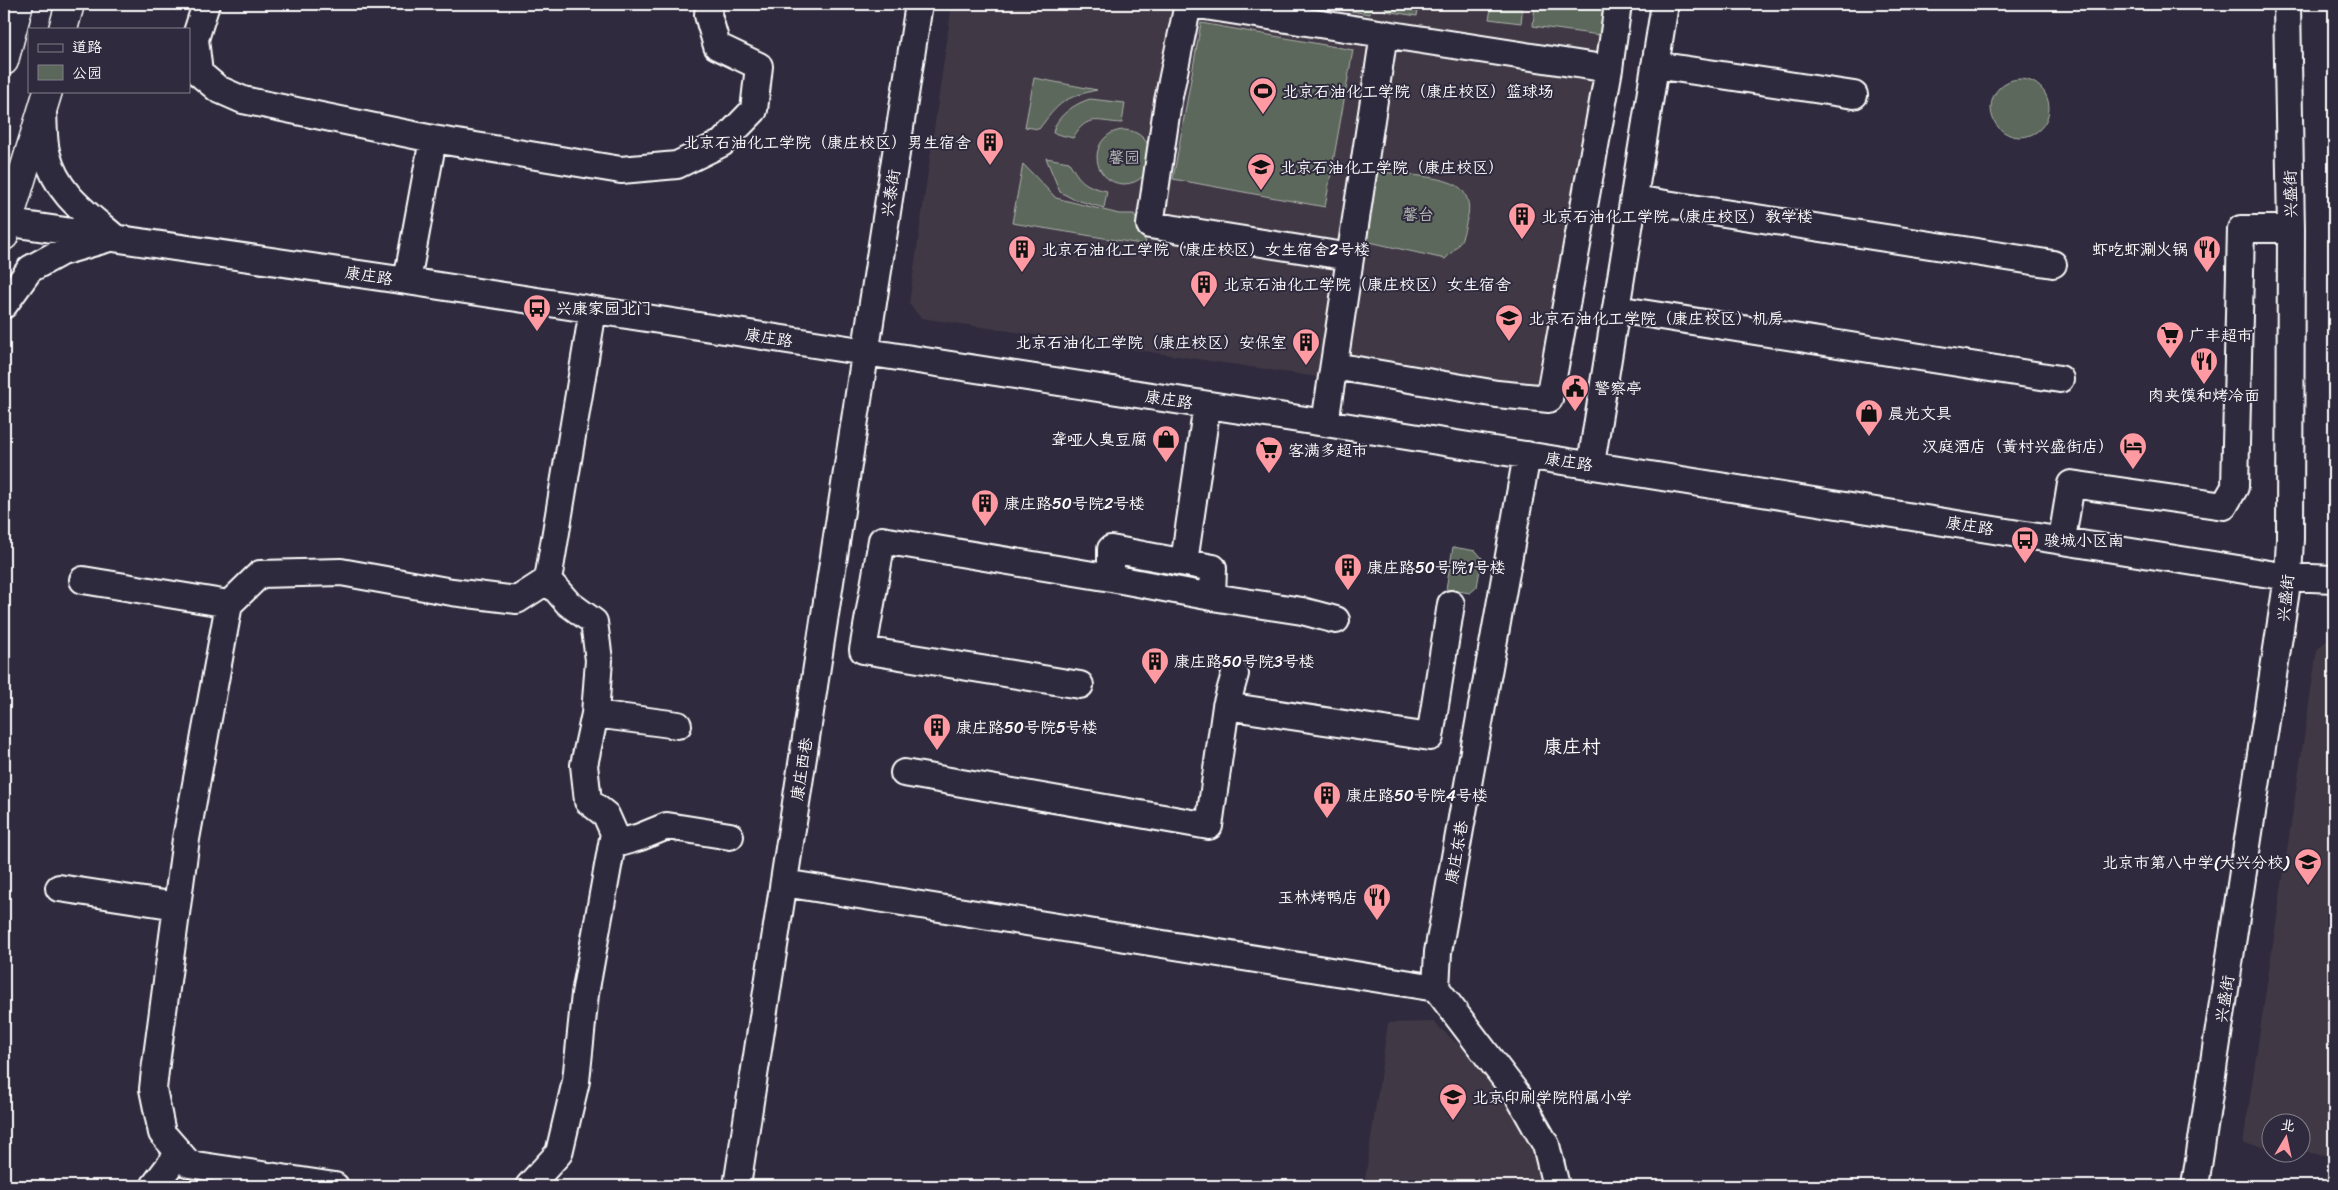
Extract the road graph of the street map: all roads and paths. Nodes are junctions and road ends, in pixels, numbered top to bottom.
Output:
1 (19, 4) edge
2 (70, 4) edge
3 (206, 4) edge
4 (709, 4) edge
5 (919, 4) edge
6 (1188, 4) edge
7 (1192, 4) edge
8 (1618, 4) edge
9 (1665, 4) edge
10 (2287, 4) edge
11 (64, 28) edge
12 (1384, 34) junction
13 (4, 61) edge
14 (1655, 65) junction
15 (1609, 69) junction
16 (1854, 95) dead end
17 (45, 102) edge
18 (433, 139) junction
19 (1634, 199) junction
20 (5, 227) edge
21 (2291, 229) junction
22 (114, 237) junction
23 (1350, 257) junction
24 (2053, 264) dead end
25 (408, 281) junction
26 (4, 304) edge
27 (1616, 309) junction
28 (593, 310) junction
29 (865, 352) junction
30 (1334, 366) junction
31 (2060, 380) dead end
32 (1207, 404) junction
33 (1325, 423) junction
34 (1527, 455) junction
35 (1591, 464) junction
36 (2062, 540) junction
37 (1184, 562) junction
38 (2288, 577) junction
39 (1111, 578) junction
40 (2334, 579) edge
41 (83, 580) dead end
42 (548, 580) junction
43 (1212, 596) junction
44 (230, 604) junction
45 (1450, 604) dead end
46 (1336, 620) dead end
47 (1235, 674) dead end
48 (1080, 685) dead end
49 (1226, 706) junction
50 (594, 714) junction
51 (678, 726) dead end
52 (904, 773) dead end
53 (730, 836) dead end
54 (612, 845) junction
55 (784, 883) junction
56 (59, 888) dead end
57 (177, 906) junction
58 (1436, 988) junction
59 (179, 1153) junction
60 (321, 1185) edge
61 (154, 1186) edge
62 (528, 1186) edge
63 (737, 1186) edge
64 (1556, 1186) edge
65 (2195, 1186) edge

1 - 13 main road
2 - 11 main road
3 - 18 street
4 - 18 street
5 - 29 street, 兴泰街
6 - 23 street
7 - 12 street
8 - 15 street
9 - 14 street
10 - 21 street, 兴盛街
12 - 15 street
12 - 23 street
14 - 16 street
14 - 19 street
15 - 30 street
17 - 20 main road
17 - 22 street
18 - 25 street
19 - 24 street
19 - 27 street
20 - 22 street, 康庄路
21 - 36 street
21 - 38 street, 兴盛街
22 - 25 street, 康庄路
22 - 26 street
23 - 30 street
25 - 28 street, 康庄路
27 - 31 street
27 - 35 street
28 - 29 street, 康庄路
28 - 42 street
29 - 32 street, 康庄路
29 - 55 street, 康庄西巷
30 - 33 street
32 - 33 street, 康庄路
32 - 37 street
33 - 34 street, 康庄路
34 - 35 street, 康庄路
34 - 58 street, 康庄东巷
35 - 36 street, 康庄路
36 - 38 street, 康庄路
37 - 39 street
37 - 43 street
38 - 40 street, 康庄路
38 - 65 street, 兴盛街
39 - 43 street
39 - 48 street
41 - 44 street
42 - 44 street
42 - 50 street
43 - 46 street
44 - 57 street
45 - 49 street
47 - 49 street
49 - 52 street
50 - 51 street
50 - 54 street
53 - 54 street
54 - 62 street
55 - 58 street
55 - 63 street, 康庄西巷
56 - 57 street
57 - 59 street
58 - 64 street
59 - 60 street
59 - 61 street

